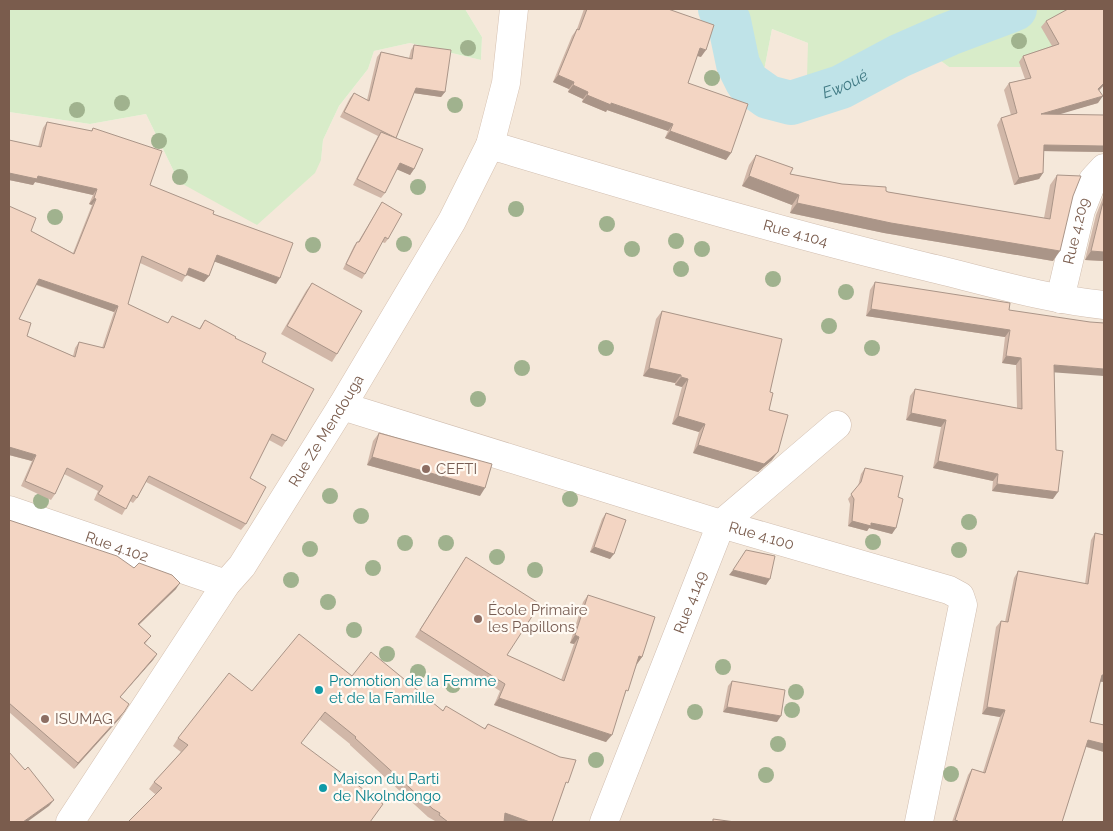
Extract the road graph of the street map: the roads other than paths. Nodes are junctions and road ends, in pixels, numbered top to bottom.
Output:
1 (514, 9) edge
2 (490, 145) junction
3 (1104, 168) edge
4 (1060, 299) junction
5 (1104, 304) edge
6 (342, 406) junction
7 (836, 425) dead end
8 (9, 510) edge
9 (721, 524) junction
10 (226, 584) junction
11 (70, 822) edge
12 (604, 822) edge
13 (919, 822) edge

1 - 2 street, Rue Ze Mendouga
2 - 4 street, Rue 4.104
2 - 6 street, Rue Ze Mendouga
3 - 4 street, Rue 4.209
4 - 5 street, Rue 4.104
6 - 9 street, Rue 4.100
6 - 10 street, Rue Ze Mendouga
7 - 9 street, Rue 4.149
8 - 10 street, Rue 4.102
9 - 12 street, Rue 4.149
9 - 13 street, Rue 4.100
10 - 11 street, Rue Ze Mendouga

